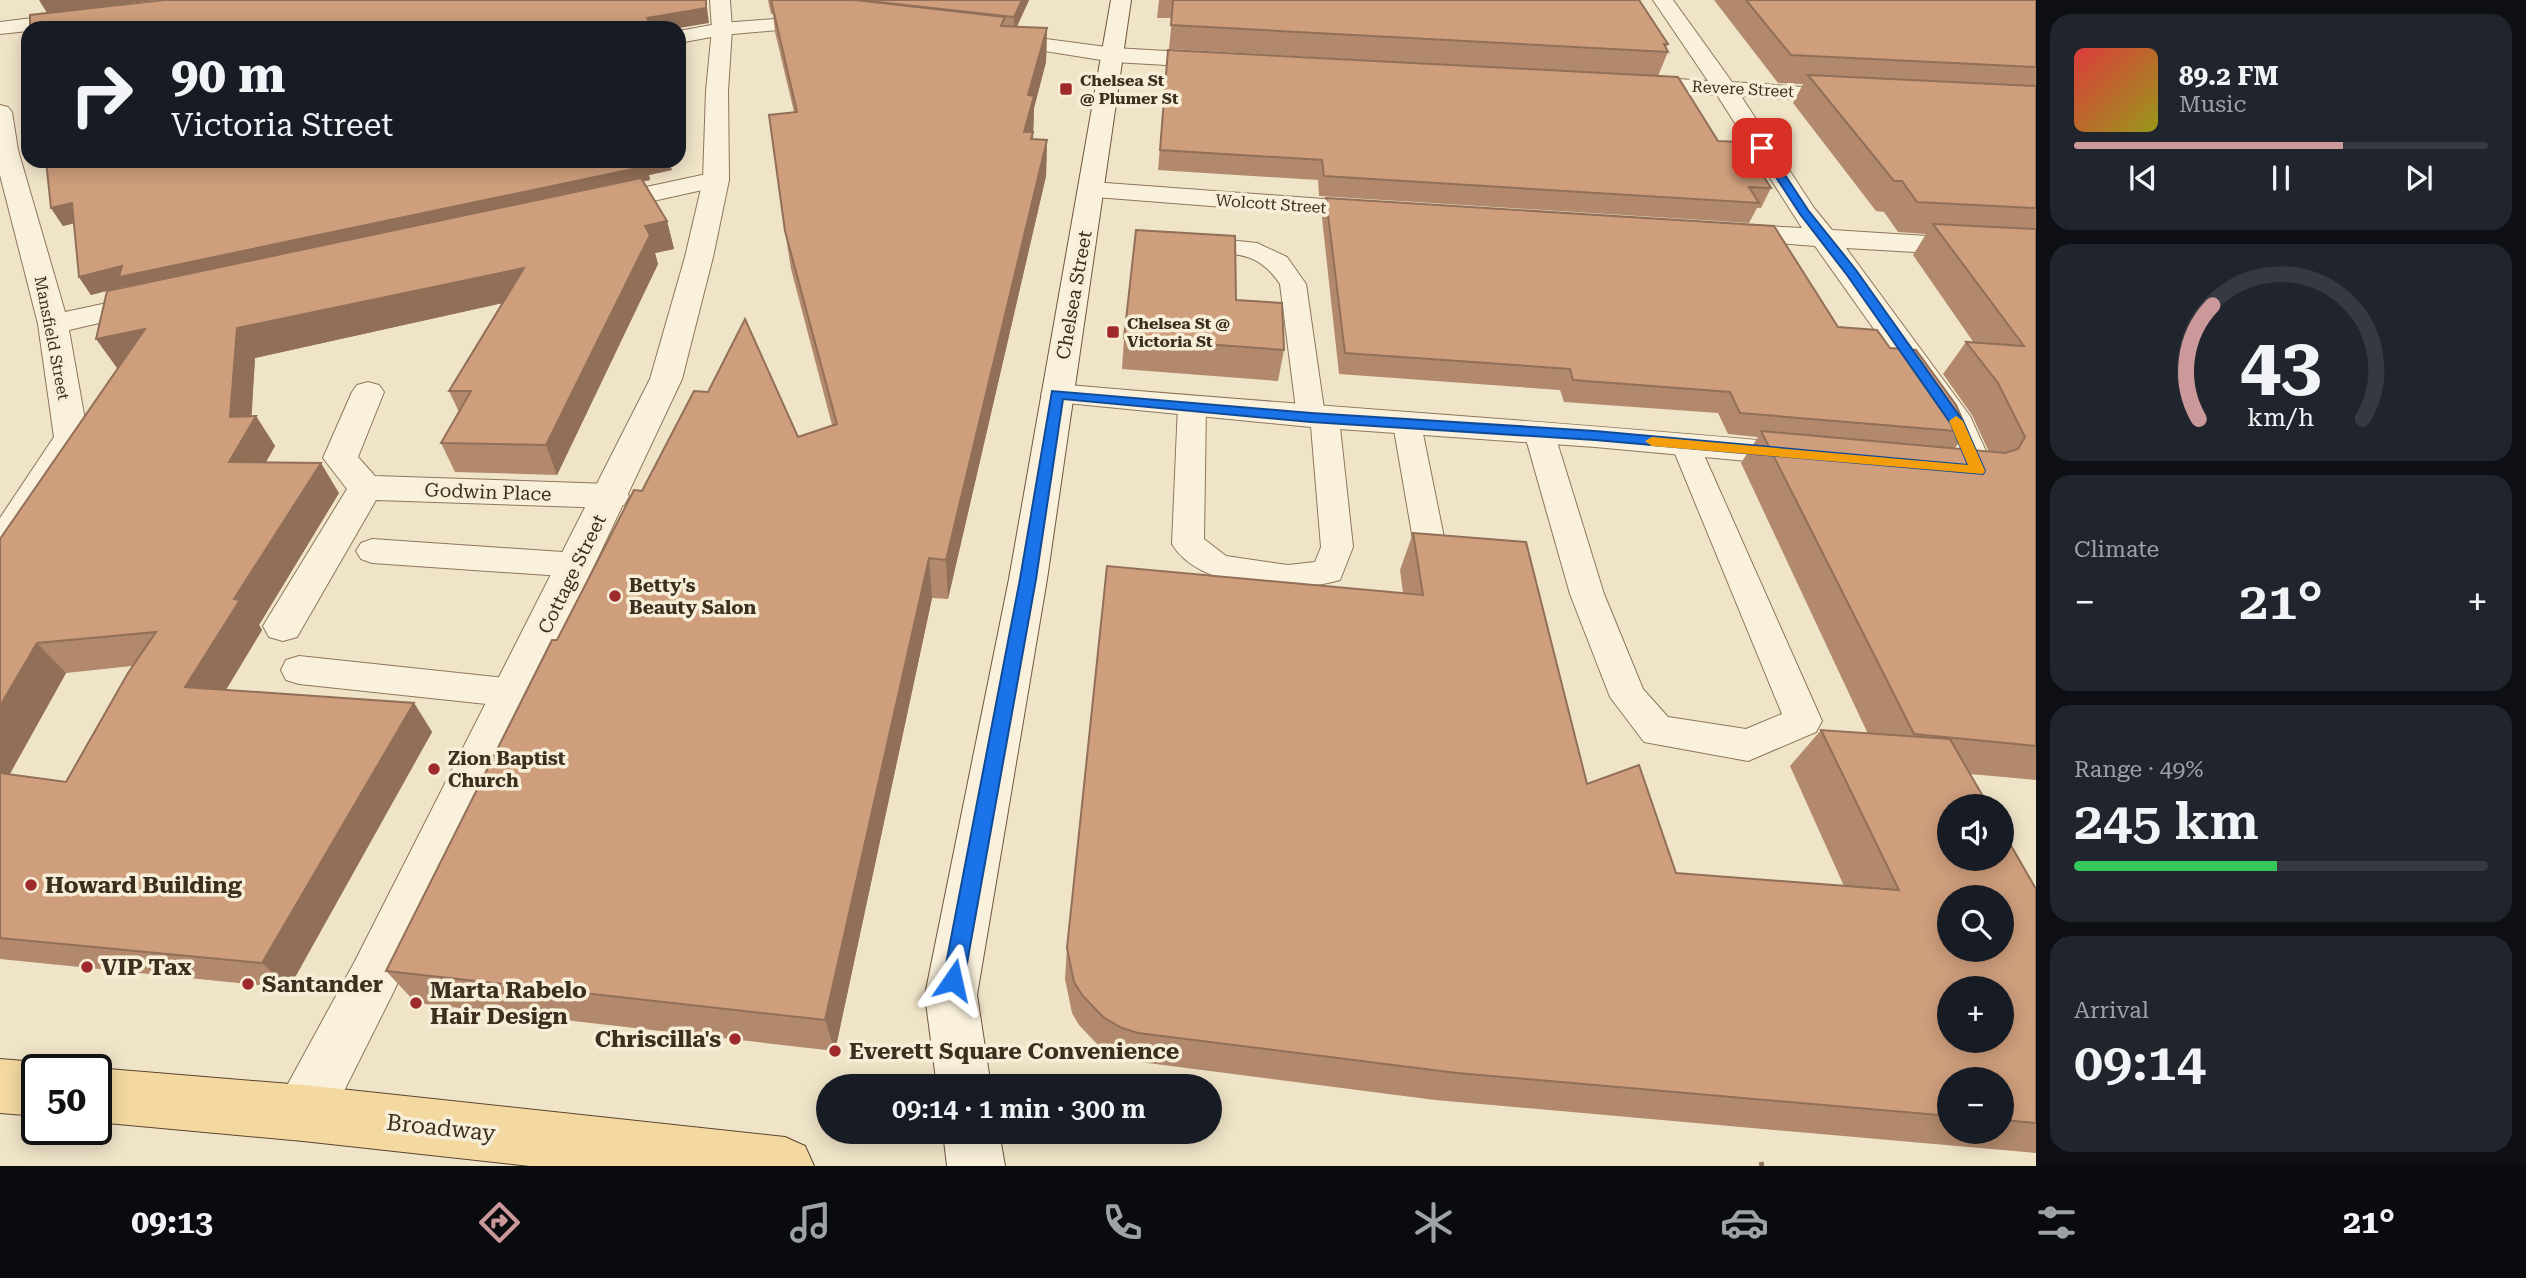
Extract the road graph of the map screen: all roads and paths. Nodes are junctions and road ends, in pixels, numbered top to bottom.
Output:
1 (1121, 0) edge
2 (1663, 0) edge
3 (106, 15) edge
4 (721, 15) edge
5 (57, 21) edge
6 (847, 22) edge
7 (21, 25) edge
8 (0, 28) edge
9 (686, 33) edge
10 (976, 36) edge
11 (1114, 55) junction
12 (1238, 62) edge
13 (1614, 82) edge
14 (1725, 89) junction
15 (1870, 96) edge
16 (0, 112) edge
17 (17, 148) edge
18 (21, 168) edge
19 (21, 168) edge
20 (716, 180) junction
21 (1093, 190) junction
22 (568, 212) edge
23 (1401, 213) edge
24 (1704, 231) edge
25 (1825, 238) junction
26 (1166, 240) edge
27 (2036, 251) edge
28 (176, 297) edge
29 (53, 324) junction
30 (368, 392) dead end
31 (1056, 394) junction
32 (1192, 405) junction
33 (1318, 418) junction
34 (1407, 424) junction
35 (1539, 432) junction
36 (1686, 444) junction
37 (1825, 457) edge
38 (1923, 466) edge
39 (365, 488) junction
40 (611, 496) junction
41 (0, 547) edge
42 (372, 551) dead end
43 (1432, 557) edge
44 (577, 565) junction
45 (283, 626) dead end
46 (299, 670) dead end
47 (513, 692) junction
48 (962, 1074) edge
49 (0, 1086) edge
50 (21, 1088) edge
51 (112, 1096) edge
52 (303, 1113) junction
53 (973, 1144) edge
54 (785, 1166) edge
55 (976, 1166) edge

1 - 11 street, Chelsea Street
2 - 14 street
3 - 5 street
4 - 6 street
4 - 9 street
4 - 20 street, Cottage Street
7 - 8 street
10 - 11 street
11 - 12 street
11 - 21 street, Chelsea Street
13 - 14 street, Revere Street
14 - 15 street, Revere Street
14 - 25 street
16 - 17 street, Mansfield Street
17 - 18 street, Mansfield Street
19 - 29 street, Mansfield Street
20 - 22 street
20 - 40 street, Cottage Street
21 - 23 street, Wolcott Street
21 - 31 street, Chelsea Street
24 - 25 street
25 - 27 street
25 - 38 street
26 - 33 lane
28 - 29 street
29 - 41 street, Mansfield Street
30 - 39 street
31 - 32 street
31 - 48 street, Chelsea Street
32 - 33 street
32 - 33 lane
33 - 34 street
34 - 35 street
34 - 43 lane
35 - 36 street
35 - 36 lane
36 - 37 street
39 - 40 street, Godwin Place
39 - 45 street
40 - 44 street, Cottage Street
42 - 44 lane
44 - 47 street, Cottage Street
46 - 47 lane
47 - 52 street, Cottage Street
49 - 50 main road
51 - 52 main road, Broadway
52 - 54 main road, Broadway
53 - 55 street

